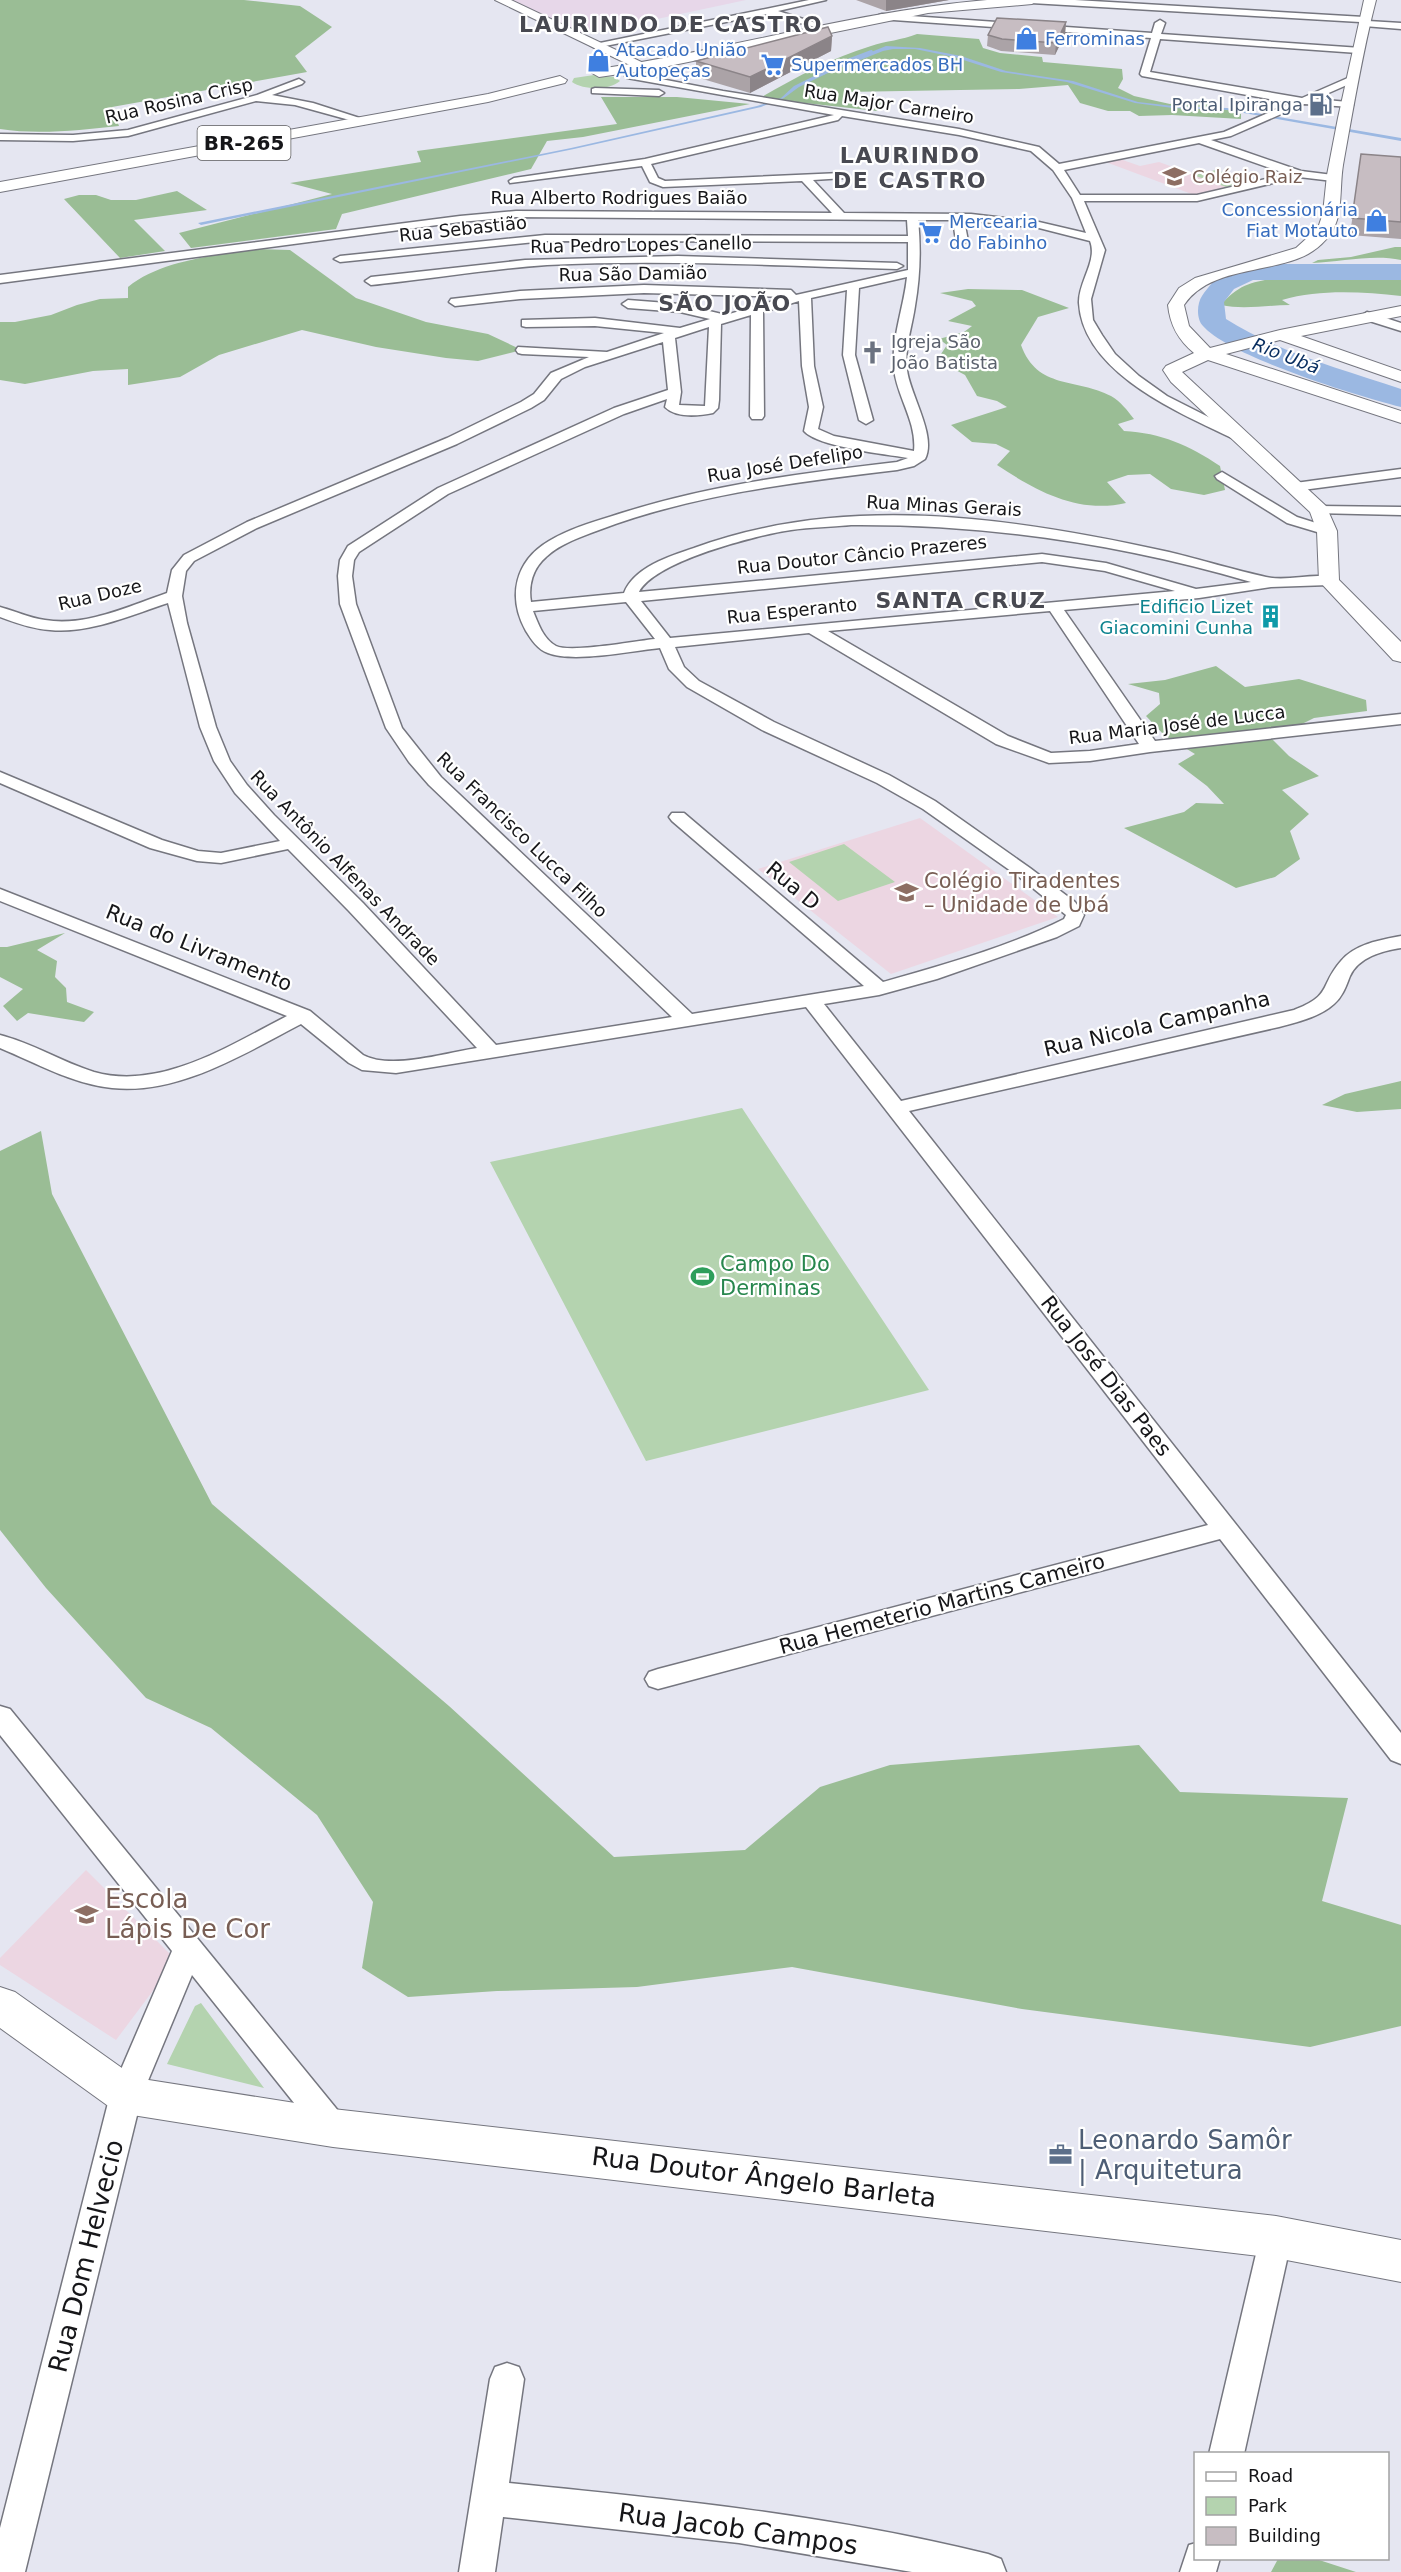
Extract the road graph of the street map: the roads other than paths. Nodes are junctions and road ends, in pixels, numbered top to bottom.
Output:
1 (501, 0) edge
2 (822, 0) edge
3 (970, 0) edge
4 (1031, 0) edge
5 (1370, 0) edge
6 (1167, 8) junction
7 (765, 11) junction
8 (882, 17) junction
9 (1364, 22) junction
10 (816, 26) junction
11 (1401, 26) edge
12 (1154, 37) junction
13 (750, 44) junction
14 (595, 45) junction
15 (1358, 50) junction
16 (640, 68) junction
17 (1353, 79) junction
18 (299, 82) dead end
19 (689, 88) junction
20 (576, 89) junction
21 (257, 98) junction
22 (1303, 102) junction
23 (1348, 105) junction
24 (849, 114) junction
25 (364, 121) junction
26 (0, 136) edge
27 (1200, 139) junction
28 (645, 162) junction
29 (1058, 168) junction
30 (1299, 174) junction
31 (841, 176) dead end
32 (805, 178) junction
33 (1333, 178) junction
34 (514, 181) dead end
35 (0, 187) edge
36 (1077, 198) junction
37 (842, 217) junction
38 (912, 217) junction
39 (958, 217) junction
40 (915, 239) junction
41 (1095, 239) junction
42 (962, 241) dead end
43 (340, 260) dead end
44 (914, 269) junction
45 (649, 272) dead end
46 (671, 273) dead end
47 (0, 279) edge
48 (821, 279) dead end
49 (371, 281) dead end
50 (860, 283) junction
51 (808, 295) junction
52 (455, 302) dead end
53 (593, 304) dead end
54 (614, 304) dead end
55 (494, 310) dead end
56 (756, 310) junction
57 (1401, 311) edge
58 (1367, 316) junction
59 (719, 320) junction
60 (526, 323) dead end
61 (1401, 327) edge
62 (668, 335) junction
63 (1274, 337) junction
64 (615, 338) dead end
65 (522, 350) dead end
66 (1212, 353) junction
67 (609, 355) junction
68 (1401, 377) edge
69 (675, 392) junction
70 (757, 416) dead end
71 (1401, 417) edge
72 (866, 420) dead end
73 (1239, 436) junction
74 (920, 456) junction
75 (1401, 473) edge
76 (1222, 476) dead end
77 (1295, 487) junction
78 (1319, 510) junction
79 (1401, 511) edge
80 (1327, 531) junction
81 (1329, 581) junction
82 (1278, 583) junction
83 (1199, 593) junction
84 (174, 596) junction
85 (630, 597) junction
86 (1054, 606) junction
87 (525, 607) junction
88 (0, 612) edge
89 (812, 628) junction
90 (666, 643) junction
91 (561, 652) joint
92 (1401, 655) edge
93 (1401, 719) edge
94 (1150, 747) junction
95 (0, 777) edge
96 (678, 817) dead end
97 (292, 843) junction
98 (0, 896) edge
99 (1401, 942) edge
100 (879, 989) junction
101 (811, 1000) junction
102 (303, 1015) junction
103 (687, 1020) junction
104 (0, 1041) edge
105 (491, 1052) junction
106 (897, 1108) junction
107 (1226, 1529) junction
108 (658, 1679) dead end
109 (0, 1716) edge
110 (1401, 1754) edge
111 (189, 1948) junction
112 (0, 2005) edge
113 (126, 2096) junction
114 (333, 2128) junction
115 (1276, 2237) junction
116 (1401, 2261) edge
117 (507, 2379) dead end
118 (1226, 2452) edge
119 (487, 2498) junction
120 (7, 2572) edge
121 (477, 2572) edge
122 (988, 2572) edge

1 - 14 main road
2 - 7 street
3 - 10 main road, BR-265
4 - 6 street
4 - 8 main road, BR-265
5 - 9 main road
6 - 9 street
6 - 12 street
7 - 10 street
7 - 14 street
8 - 12 street
8 - 13 main road, BR-265
9 - 11 street
9 - 15 main road
10 - 13 main road, BR-265
12 - 15 street
12 - 22 street
13 - 16 main road, BR-265
14 - 16 main road
15 - 17 main road
16 - 19 street, Rua Major Carneiro
16 - 20 main road, BR-265
16 - 20 main road, BR-265
17 - 22 street
17 - 23 main road
18 - 21 street
19 - 20 street
19 - 24 street, Rua Major Carneiro
20 - 25 main road, BR-265
21 - 25 street, Rua Rosina Crisp
21 - 26 street, Rua Rosina Crisp
22 - 23 street
22 - 27 street
23 - 33 main road
24 - 28 street
24 - 29 street, Rua Major Carneiro
25 - 35 main road, BR-265
27 - 29 street
27 - 30 street
28 - 32 street
28 - 34 street
29 - 36 street
30 - 33 street
30 - 36 street
31 - 32 street
32 - 37 street
33 - 66 main road
36 - 41 street
37 - 38 street, Rua Alberto Rodrigues Baião
37 - 47 street, Rua Alberto Rodrigues Baião
38 - 39 street, Rua Alberto Rodrigues Baião
38 - 40 street
39 - 41 street, Rua Alberto Rodrigues Baião
39 - 42 street
40 - 43 street, Rua Sebastião
40 - 44 street
41 - 73 street
44 - 49 street, Rua Pedro Lopes Canello
44 - 50 street, Rua Antônio Alfenas Andrade
44 - 74 street
45 - 46 street
48 - 50 street
50 - 51 street, Rua Antônio Alfenas Andrade
50 - 72 street
51 - 52 street, Rua São Damião
51 - 56 street, Rua Antônio Alfenas Andrade
51 - 74 street
53 - 55 street
54 - 59 street
56 - 59 street, Rua Antônio Alfenas Andrade
56 - 70 street
57 - 58 main road
58 - 61 street
58 - 63 main road
59 - 62 street, Rua Antônio Alfenas Andrade
59 - 69 street
60 - 62 street
62 - 64 street
62 - 67 street, Rua Antônio Alfenas Andrade
62 - 69 street
63 - 66 main road
63 - 68 main road
65 - 67 street
66 - 71 main road
66 - 73 main road
67 - 84 street, Rua Antônio Alfenas Andrade
69 - 103 street, Rua Francisco Lucca Filho
73 - 77 main road
74 - 87 street, Rua José Defelipo
75 - 77 street
76 - 80 street
77 - 78 main road
78 - 79 street
78 - 80 main road
80 - 81 main road
81 - 82 street, Rua Minas Gerais
81 - 92 main road
82 - 83 street, Rua Esperanto
82 - 85 street, Rua Minas Gerais
83 - 85 street, Rua Doutor Câncio Prazeres
83 - 86 street, Rua Esperanto
84 - 88 street, Rua Doze
84 - 97 street, Rua Antônio Alfenas Andrade
85 - 87 street, Rua Doutor Câncio Prazeres
85 - 90 street
86 - 89 street, Rua Esperanto
86 - 94 street
87 - 91 street, Rua José Defelipo
89 - 90 street, Rua Esperanto
89 - 94 street, Rua Maria José de Lucca
90 - 91 street, Rua Esperanto
90 - 100 street
93 - 94 street, Rua Maria José de Lucca
95 - 97 street
96 - 100 street, Rua D
97 - 105 street, Rua Antônio Alfenas Andrade
98 - 102 street, Rua do Livramento
99 - 106 street, Rua Nicola Campanha
100 - 101 street
101 - 103 street
101 - 106 street, Rua José Dias Paes
102 - 104 street
102 - 105 street, Rua do Livramento
103 - 105 street
106 - 107 street, Rua José Dias Paes
107 - 108 street, Rua Hemeterio Martins Cameiro
107 - 110 street, Rua José Dias Paes
109 - 111 street
111 - 113 street, Rua Dom Helvecio
111 - 114 street
112 - 113 main road
113 - 114 main road, Rua Doutor Ângelo Barleta
113 - 120 street, Rua Dom Helvecio
114 - 115 main road, Rua Doutor Ângelo Barleta
115 - 116 main road, Rua Doutor Ângelo Barleta
115 - 118 street
117 - 119 street
119 - 121 street
119 - 122 street, Rua Jacob Campos

